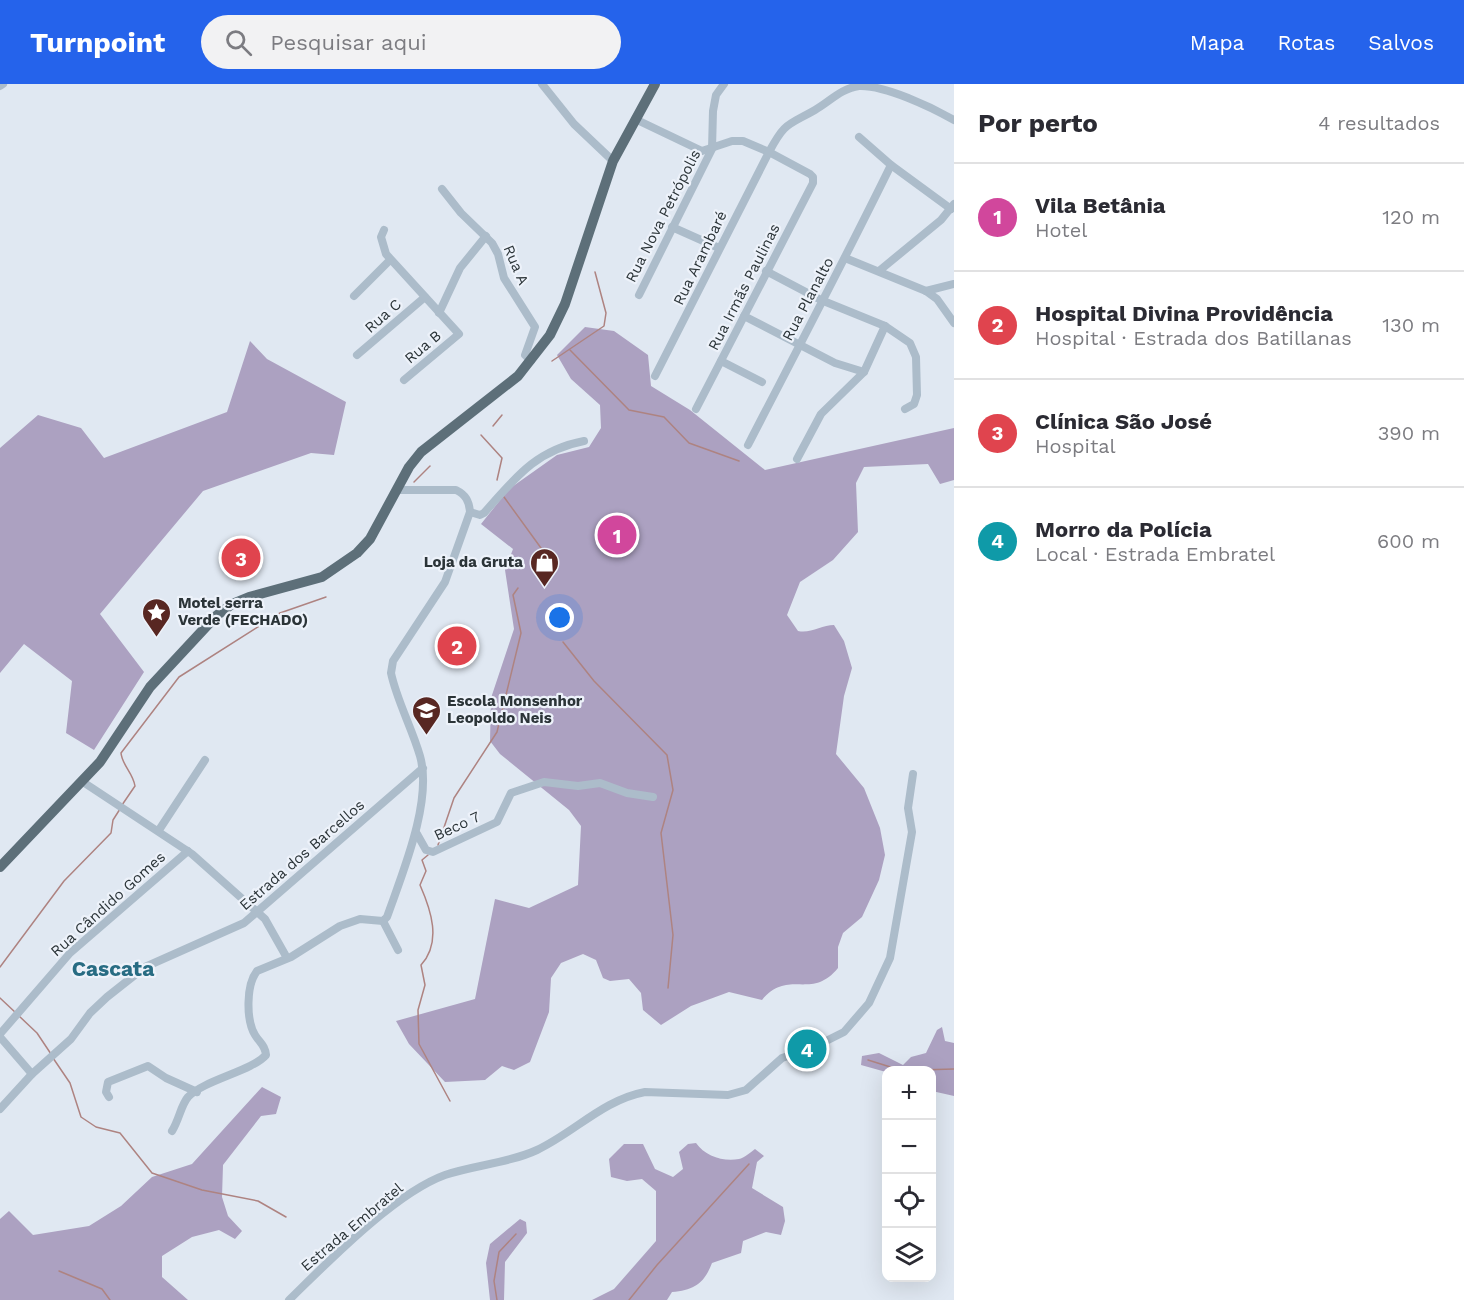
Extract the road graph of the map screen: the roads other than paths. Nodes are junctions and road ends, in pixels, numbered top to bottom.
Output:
1 (542, 84) edge
2 (655, 84) edge
3 (724, 84) edge
4 (635, 119) junction
5 (954, 120) edge
6 (859, 137) dead end
7 (712, 149) junction
8 (769, 152) junction
9 (613, 161) junction
10 (891, 165) junction
11 (442, 189) dead end
12 (952, 206) edge
13 (672, 227) junction
14 (384, 230) dead end
15 (486, 236) junction
16 (719, 248) junction
17 (845, 258) junction
18 (390, 260) junction
19 (766, 271) junction
20 (879, 271) junction
21 (954, 284) edge
22 (926, 291) junction
23 (639, 295) dead end
24 (354, 296) dead end
25 (425, 297) junction
26 (821, 300) junction
27 (439, 313) junction
28 (744, 316) junction
29 (954, 323) edge
30 (885, 326) junction
31 (798, 345) junction
32 (357, 355) dead end
33 (531, 361) junction
34 (721, 361) junction
35 (864, 372) junction
36 (655, 376) dead end
37 (404, 380) dead end
38 (762, 382) dead end
39 (696, 409) dead end
40 (905, 409) dead end
41 (584, 441) dead end
42 (748, 445) dead end
43 (797, 459) dead end
44 (397, 490) junction
45 (470, 512) junction
46 (205, 760) dead end
47 (423, 768) junction
48 (913, 774) dead end
49 (83, 782) junction
50 (653, 797) dead end
51 (159, 830) junction
52 (417, 834) junction
53 (188, 850) junction
54 (0, 867) edge
55 (258, 913) junction
56 (383, 921) junction
57 (398, 950) dead end
58 (287, 958) junction
59 (0, 1036) edge
60 (32, 1074) junction
61 (197, 1092) junction
62 (110, 1097) dead end
63 (0, 1109) edge
64 (172, 1131) dead end
65 (289, 1300) edge

1 - 9 street
2 - 4 main road
3 - 7 street
4 - 7 street
4 - 9 main road
5 - 8 street, Rua Arambaré
6 - 10 street
7 - 8 street
7 - 13 street, Rua Nova Petrópolis
8 - 16 street, Rua Arambaré
8 - 19 street, Rua Irmãs Paulinas
9 - 33 main road
10 - 12 street
10 - 17 street, Rua Planalto
11 - 15 street, Rua A
12 - 20 street
13 - 16 street
13 - 23 street, Rua Nova Petrópolis
14 - 18 street
15 - 27 street, Rua B
15 - 33 street, Rua A
16 - 36 street, Rua Arambaré
17 - 20 street
17 - 26 street, Rua Planalto
18 - 24 street
18 - 25 street
19 - 26 street
19 - 28 street, Rua Irmãs Paulinas
20 - 22 street
21 - 22 street
22 - 29 street
25 - 27 street
25 - 32 street, Rua C
26 - 30 street
26 - 31 street, Rua Planalto
27 - 37 street, Rua B
28 - 31 street
28 - 34 street, Rua Irmãs Paulinas
30 - 35 street
30 - 40 street
31 - 35 street
31 - 42 street, Rua Planalto
33 - 44 main road
34 - 38 street
34 - 39 street, Rua Irmãs Paulinas
35 - 43 street
41 - 45 street
44 - 45 street
44 - 49 main road
45 - 47 street
46 - 51 street
47 - 52 street
47 - 55 street, Estrada dos Barcellos
48 - 65 street, Estrada Embratel
49 - 51 street
49 - 54 main road
50 - 52 street, Beco 7
51 - 53 street
52 - 56 street
53 - 55 street
53 - 59 street, Rua Cândido Gomes
55 - 58 street
55 - 60 street, Estrada dos Barcellos
56 - 57 street
56 - 58 street
58 - 61 street
59 - 60 street, Rua Cândido Gomes
60 - 63 street, Estrada dos Barcellos
61 - 62 street
61 - 64 street

